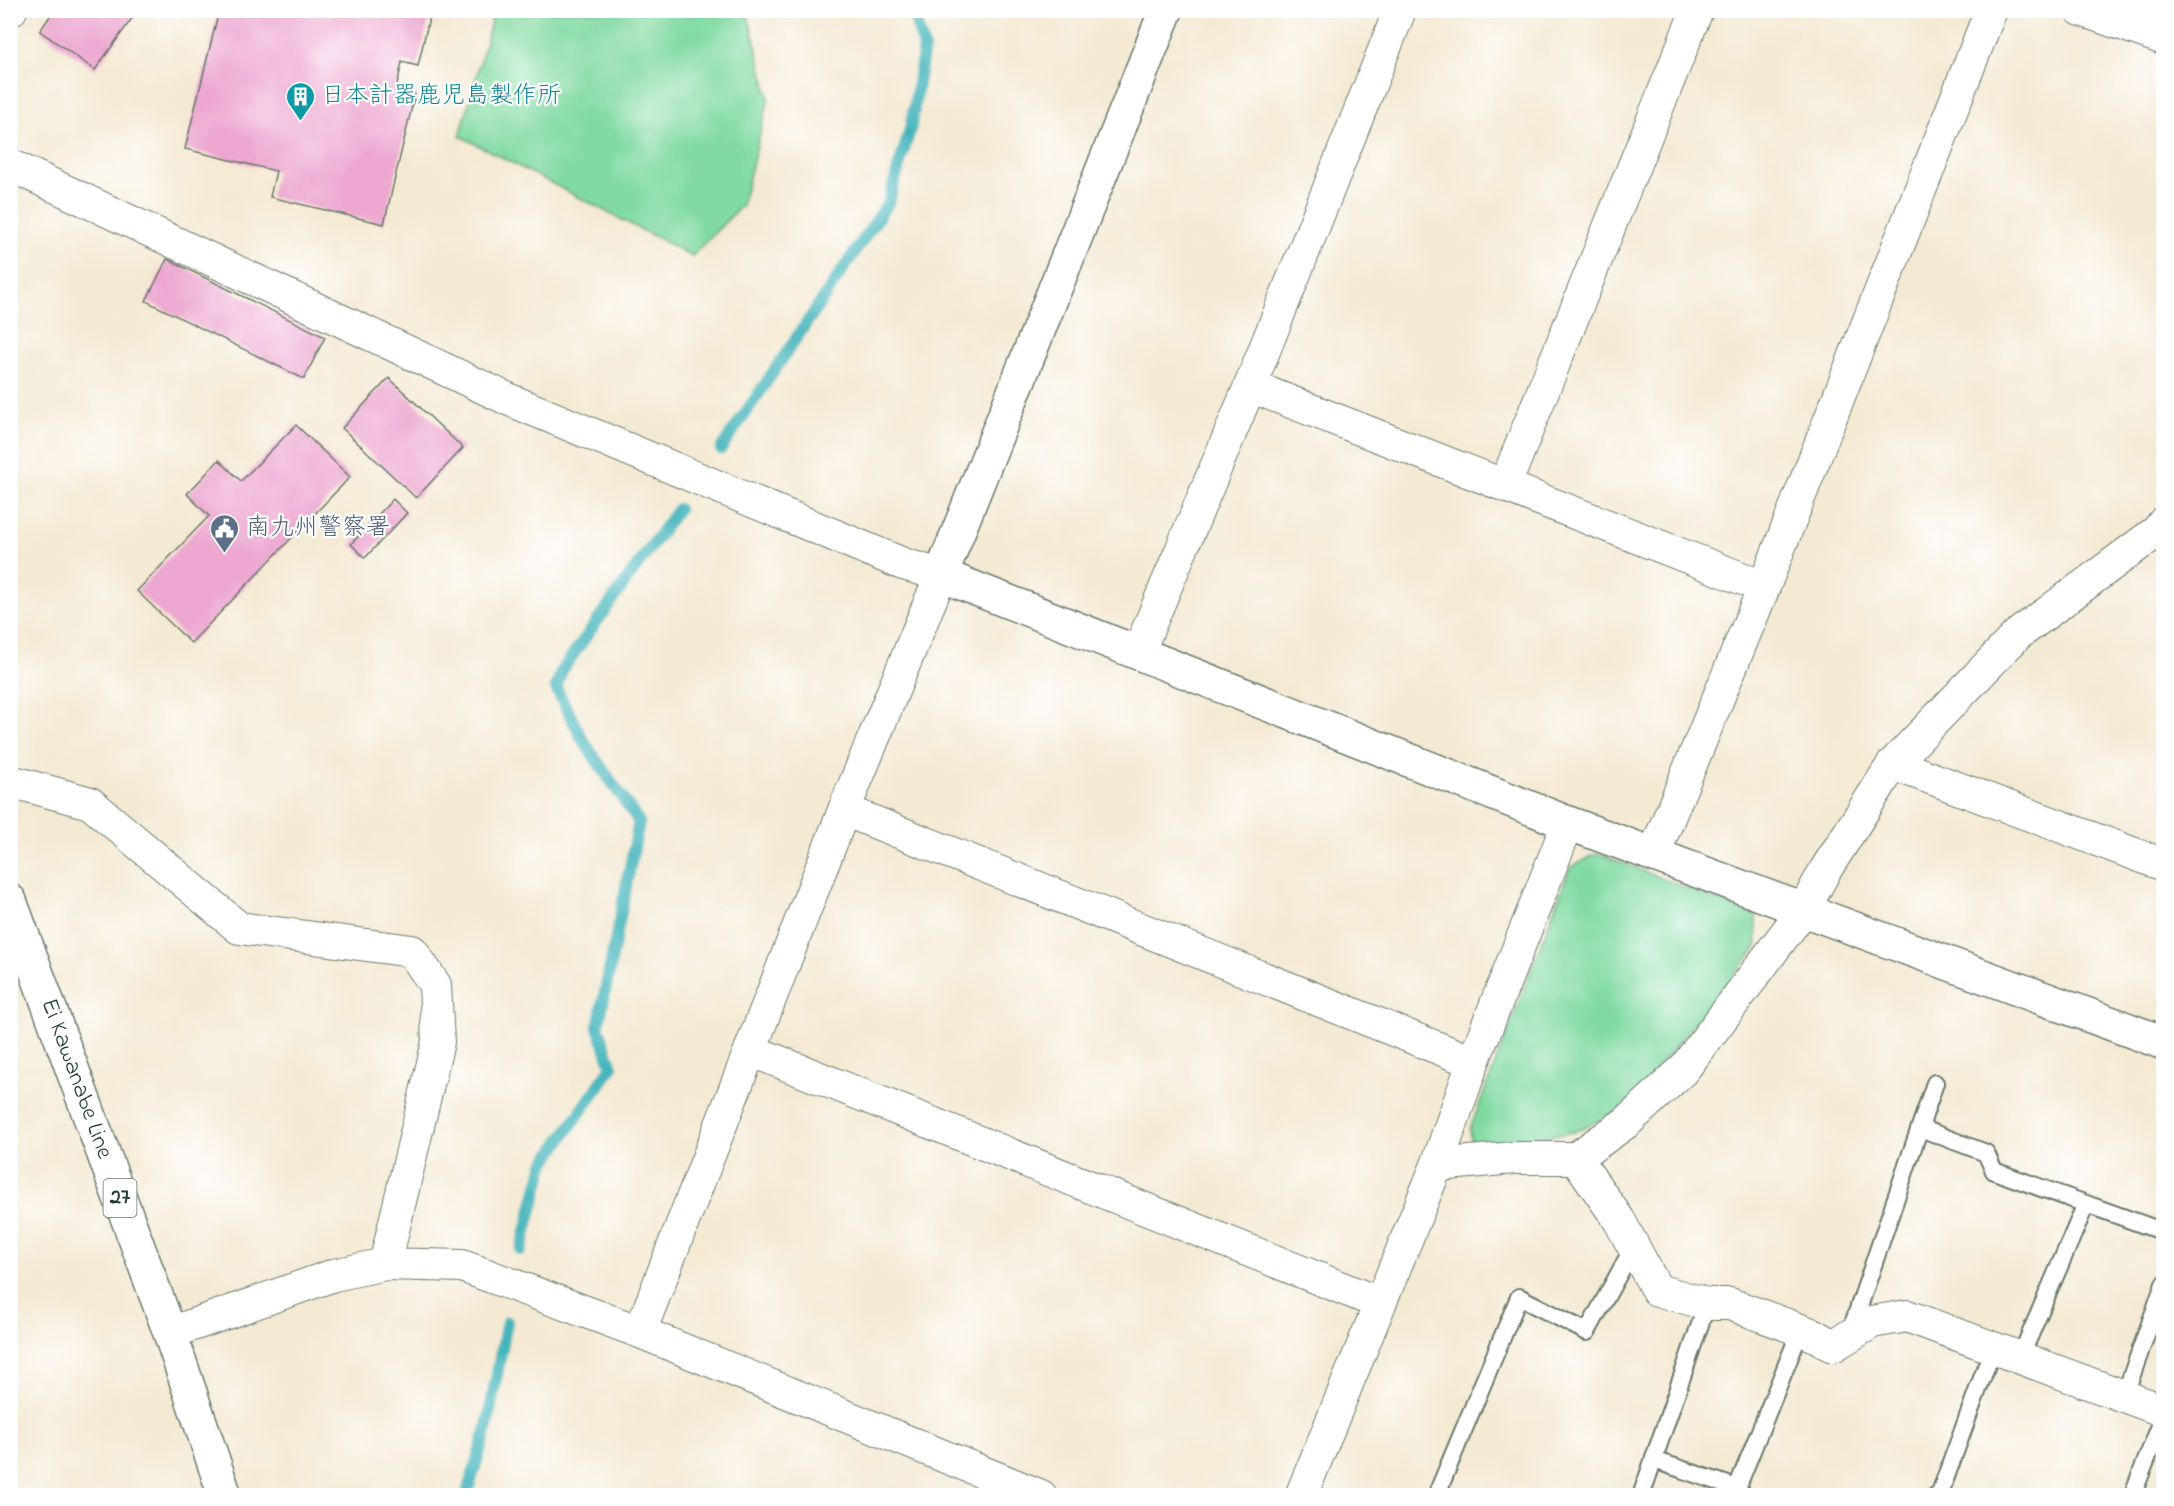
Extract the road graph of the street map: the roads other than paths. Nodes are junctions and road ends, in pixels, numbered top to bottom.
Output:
1 (1166, 10) edge
2 (1400, 10) edge
3 (1697, 10) edge
4 (1991, 10) edge
5 (2081, 10) edge
6 (2163, 39) edge
7 (10, 165) edge
8 (1250, 386) junction
9 (1505, 485) junction
10 (2163, 522) edge
11 (941, 575) junction
12 (1764, 587) junction
13 (1138, 653) junction
14 (1893, 764) junction
15 (10, 781) edge
16 (844, 810) junction
17 (1568, 823) junction
18 (1654, 854) junction
19 (2163, 865) edge
20 (10, 901) edge
21 (1804, 909) junction
22 (2163, 1043) edge
23 (750, 1050) junction
24 (1473, 1062) junction
25 (1935, 1083) dead end
26 (1920, 1128) junction
27 (1576, 1158) junction
28 (1437, 1165) junction
29 (2086, 1204) junction
30 (2163, 1232) edge
31 (1634, 1246) junction
32 (385, 1264) junction
33 (2163, 1284) edge
34 (1379, 1303) junction
35 (1707, 1304) junction
36 (1801, 1329) junction
37 (640, 1332) junction
38 (170, 1333) junction
39 (1849, 1336) junction
40 (2006, 1353) junction
41 (2124, 1397) junction
42 (2163, 1412) edge
43 (2163, 1416) edge
44 (1654, 1460) junction
45 (1740, 1492) edge
46 (225, 1496) edge
47 (1041, 1496) edge
48 (1301, 1496) edge
49 (1436, 1496) edge
50 (1641, 1496) edge
51 (1935, 1496) edge
52 (2132, 1496) edge

1 - 11 street
2 - 8 street
3 - 9 street
4 - 12 street
5 - 6 street
7 - 11 street
8 - 9 street
8 - 13 street
9 - 12 street
10 - 14 street
11 - 13 street
11 - 16 street
12 - 18 street
13 - 17 street
14 - 19 street
14 - 21 street
15 - 32 street
16 - 23 street
16 - 24 street
17 - 18 street
17 - 24 street
18 - 21 street
20 - 38 street, Ei Kawanabe Line / 27
21 - 22 street
21 - 27 street
23 - 34 street
23 - 37 street
24 - 28 street
25 - 26 lane
26 - 29 lane
26 - 39 lane
27 - 28 street
27 - 31 street
28 - 34 street
29 - 30 lane
29 - 40 lane
31 - 35 street
31 - 49 lane
32 - 37 street
32 - 38 street
33 - 41 lane
34 - 48 street
35 - 36 street
35 - 44 lane
36 - 39 street
36 - 45 lane
37 - 47 street
38 - 46 street, Ei Kawanabe Line / 27
39 - 40 street
40 - 41 street
40 - 51 lane
41 - 42 street
43 - 52 lane
44 - 45 lane
44 - 50 lane

